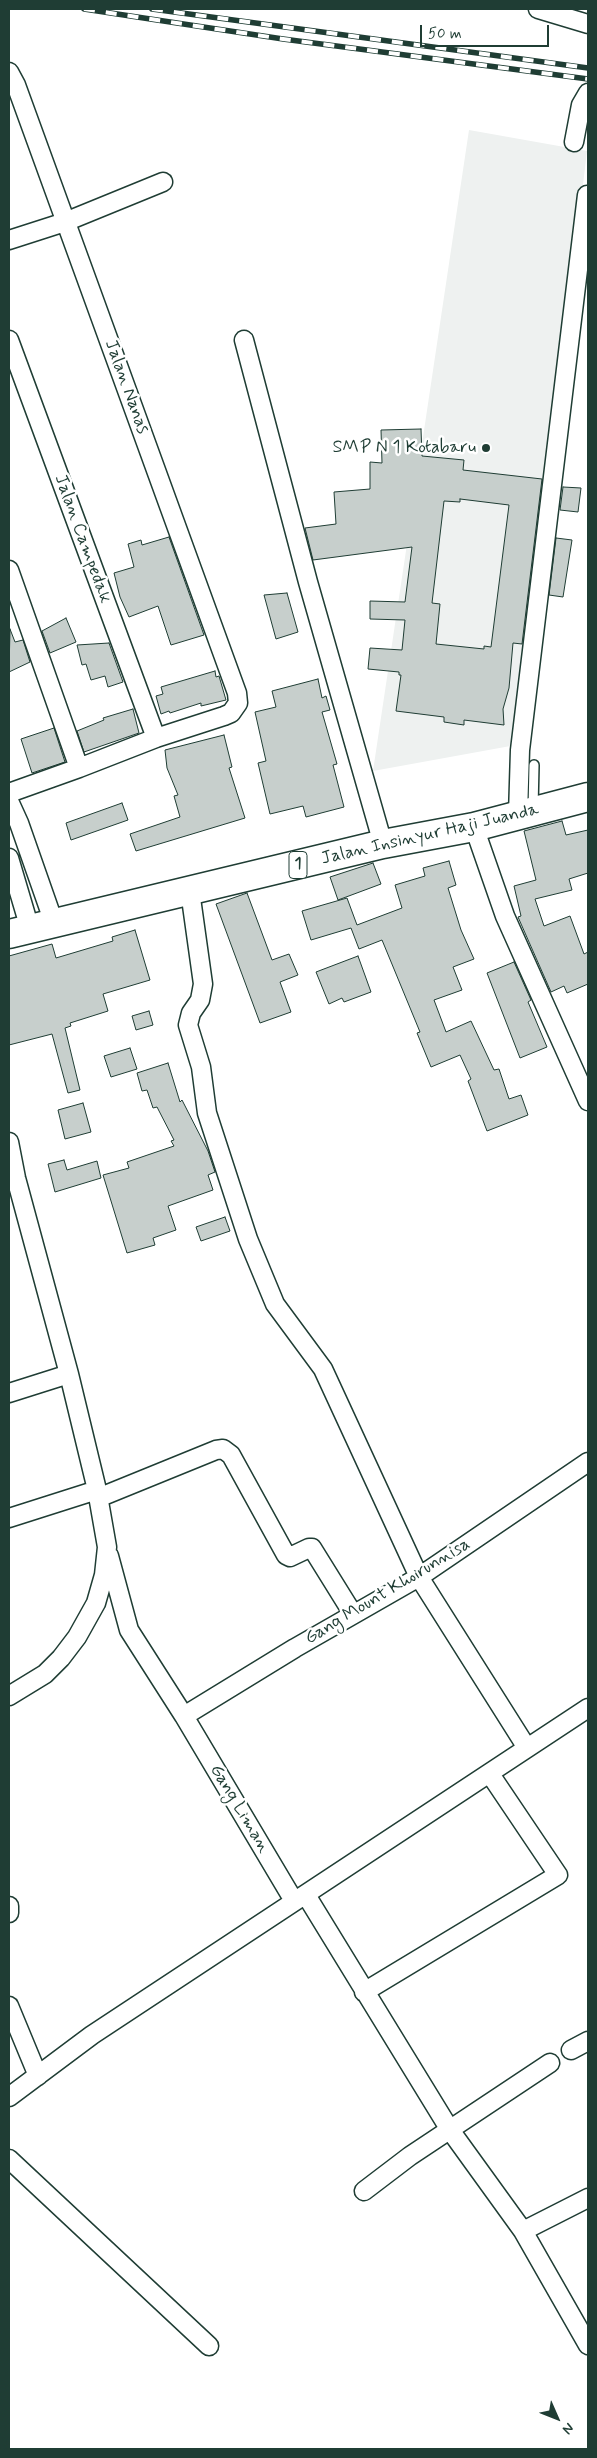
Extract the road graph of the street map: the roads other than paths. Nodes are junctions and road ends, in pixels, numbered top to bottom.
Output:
1 (538, 9) edge
2 (588, 24) edge
3 (9, 72) edge
4 (588, 93) edge
5 (574, 142) dead end
6 (163, 182) dead end
7 (587, 195) dead end
8 (66, 222) junction
9 (9, 240) edge
10 (9, 340) edge
11 (244, 340) dead end
12 (9, 570) edge
13 (156, 738) junction
14 (534, 765) dead end
15 (79, 768) junction
16 (9, 793) edge
17 (588, 797) edge
18 (9, 801) edge
19 (526, 813) junction
20 (474, 827) junction
21 (384, 844) junction
22 (9, 858) edge
23 (190, 892) junction
24 (31, 929) edge
25 (588, 1101) edge
26 (9, 1142) edge
27 (12, 1179) edge
28 (69, 1374) junction
29 (9, 1393) edge
30 (588, 1462) edge
31 (98, 1494) junction
32 (9, 1518) edge
33 (107, 1546) junction
34 (419, 1577) junction
35 (353, 1614) junction
36 (9, 1696) edge
37 (588, 1708) edge
38 (184, 1716) junction
39 (527, 1748) junction
40 (490, 1774) junction
41 (300, 1898) junction
42 (9, 1906) edge
43 (9, 1913) edge
44 (364, 1992) junction
45 (9, 2006) edge
46 (588, 2041) edge
47 (571, 2050) dead end
48 (550, 2063) dead end
49 (38, 2076) junction
50 (9, 2097) edge
51 (450, 2130) junction
52 (9, 2159) edge
53 (364, 2191) dead end
54 (588, 2198) edge
55 (523, 2232) junction
56 (588, 2345) edge
57 (209, 2346) dead end

1 - 2 street
3 - 8 street, Jalan Nanas
4 - 5 street
6 - 8 street
7 - 19 street
8 - 9 street
8 - 13 street, Jalan Nanas
10 - 13 street, Jalan Campedak
11 - 21 street
12 - 15 street
13 - 15 street
14 - 19 lane
15 - 16 street
17 - 19 highway, Jalan Insinyur Haji Juanda / 1
18 - 24 street
19 - 20 highway, Jalan Insinyur Haji Juanda / 1
20 - 21 highway, Jalan Insinyur Haji Juanda / 1
20 - 25 street
21 - 23 highway, Jalan Insinyur Haji Juanda / 1
22 - 24 street
23 - 24 highway, Jalan Insinyur Haji Juanda / 1
23 - 34 street
26 - 27 street
27 - 28 street
28 - 29 street
28 - 31 street
30 - 34 street, Gang Mount Khoirunnisa
31 - 32 street
31 - 33 street
31 - 35 street
33 - 36 street
33 - 38 street, Gang Liman
34 - 35 street, Gang Mount Khoirunnisa
34 - 39 street
35 - 38 street, Gang Mount Khoirunnisa
37 - 39 street
38 - 41 street, Gang Liman
39 - 40 street
40 - 41 street
40 - 44 street
41 - 44 street, Gang Liman
41 - 49 street
42 - 43 street
44 - 51 street, Gang Liman
45 - 49 street
46 - 47 street
48 - 51 street
49 - 50 street
51 - 53 street
51 - 55 street, Gang Liman
52 - 57 street
54 - 55 street
55 - 56 street, Gang Liman

